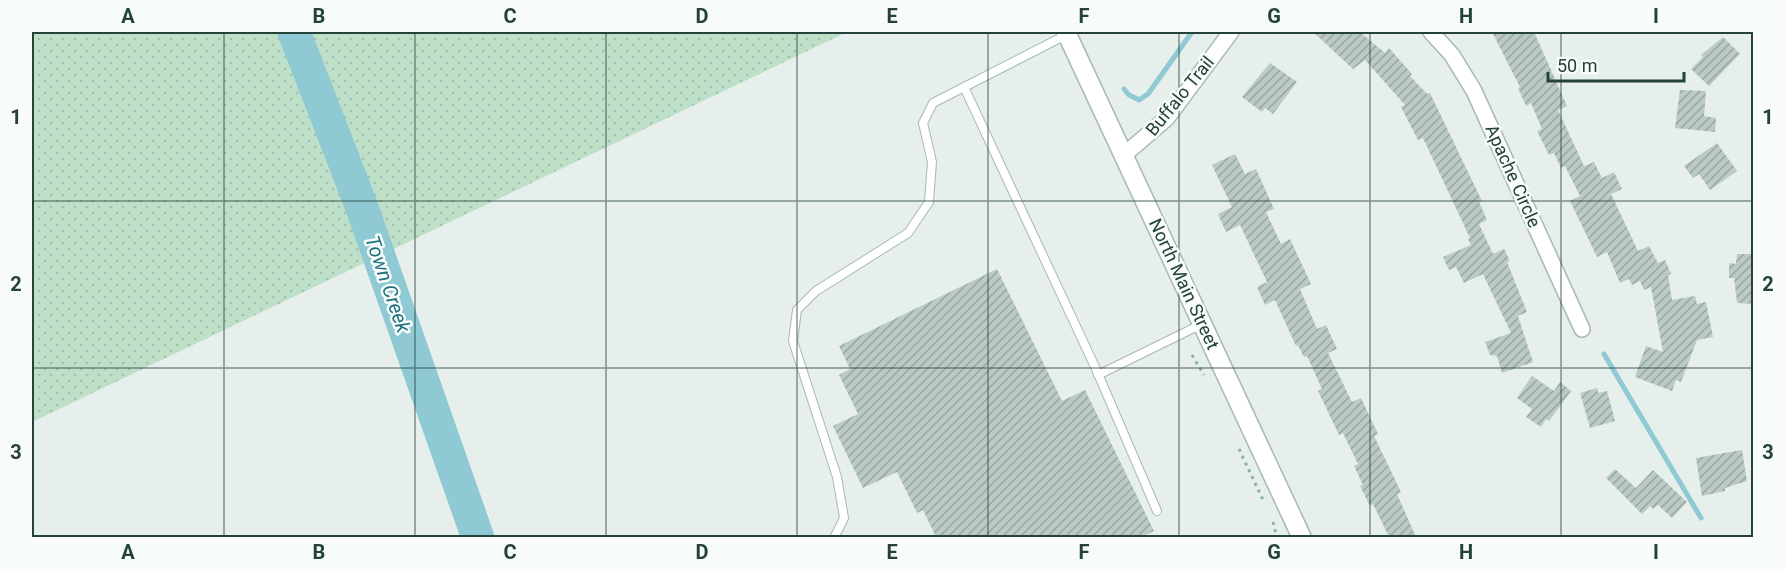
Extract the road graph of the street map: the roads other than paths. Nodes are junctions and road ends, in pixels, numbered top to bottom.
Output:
1 (1231, 32) edge
2 (1431, 32) edge
3 (1067, 33) edge
4 (964, 87) junction
5 (1124, 155) junction
6 (1203, 324) junction
7 (1582, 329) dead end
8 (1098, 375) junction
9 (1157, 511) dead end
10 (834, 537) edge
11 (1302, 537) edge

1 - 5 street, Buffalo Trail
2 - 7 street, Apache Circle
3 - 4 lane
3 - 5 street, North Main Street
4 - 8 lane
4 - 10 lane
5 - 6 street, North Main Street
6 - 8 lane
6 - 11 street, North Main Street
8 - 9 lane

